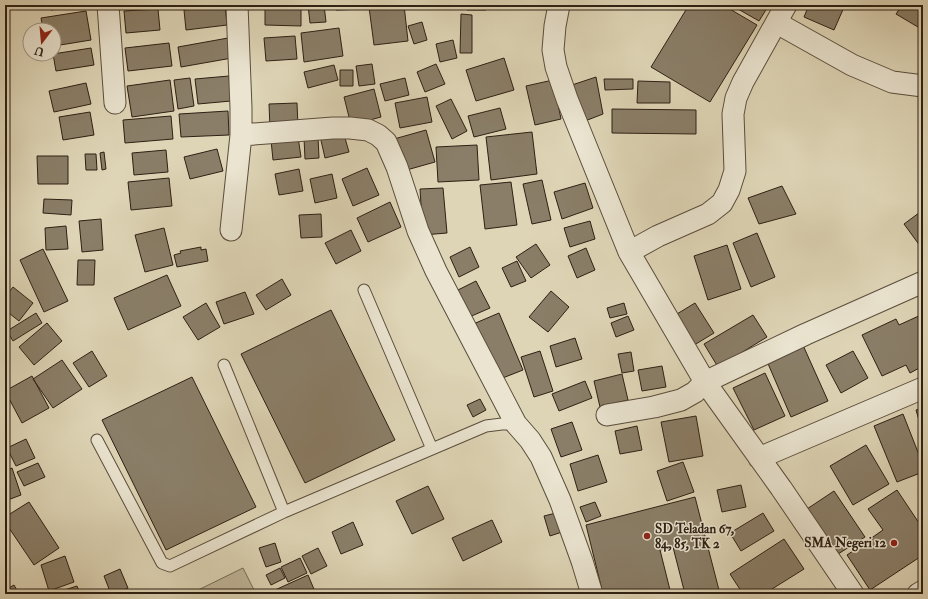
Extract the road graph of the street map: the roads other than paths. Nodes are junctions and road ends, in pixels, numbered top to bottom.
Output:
1 (108, 5) edge
2 (237, 5) edge
3 (559, 5) edge
4 (782, 14) edge
5 (923, 86) edge
6 (115, 103) dead end
7 (241, 135) junction
8 (231, 230) dead end
9 (628, 252) junction
10 (923, 282) edge
11 (364, 290) dead end
12 (224, 366) dead end
13 (705, 382) junction
14 (923, 388) edge
15 (607, 415) dead end
16 (516, 424) junction
17 (97, 440) dead end
18 (432, 449) junction
19 (759, 458) junction
20 (284, 512) junction
21 (923, 591) edge
22 (592, 594) edge
23 (853, 594) edge
24 (918, 594) edge

1 - 6 street
2 - 7 street
3 - 9 street
4 - 5 street
4 - 9 street
7 - 8 street
7 - 16 street
9 - 13 street
10 - 13 street
11 - 18 lane
12 - 20 lane
13 - 15 street
13 - 19 street
14 - 19 street
16 - 18 lane
16 - 22 street
17 - 20 lane
18 - 20 lane
19 - 23 street
21 - 24 street

